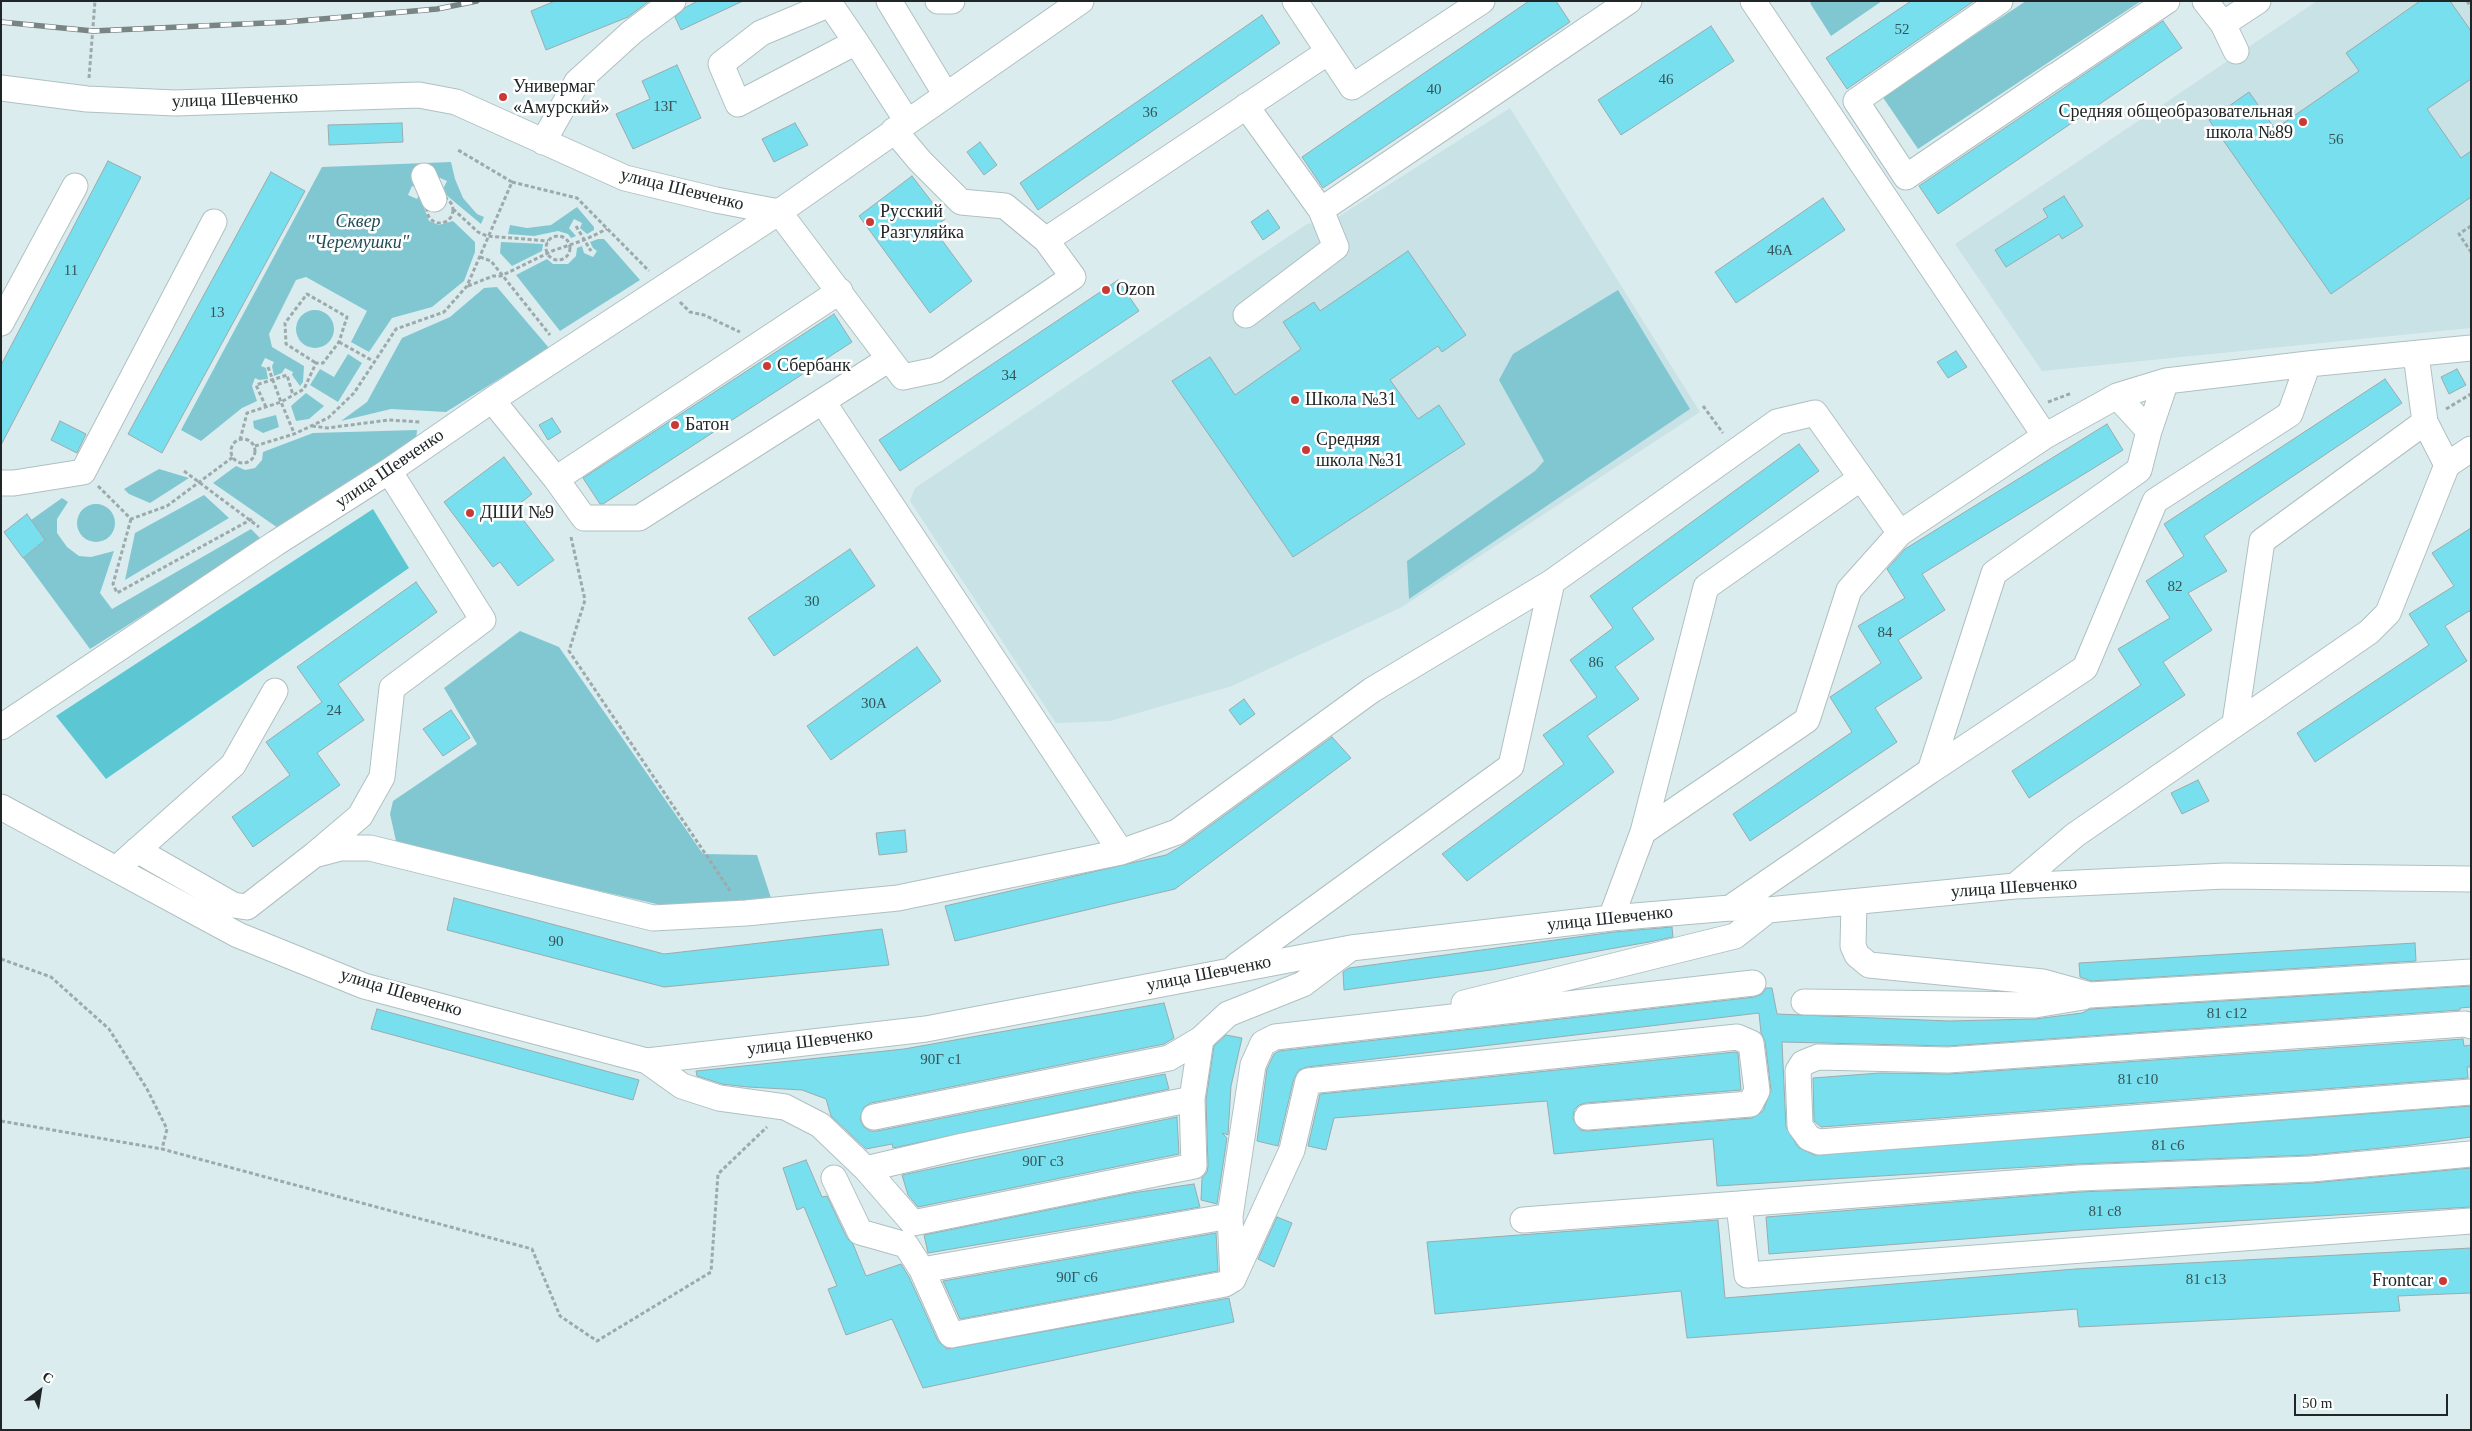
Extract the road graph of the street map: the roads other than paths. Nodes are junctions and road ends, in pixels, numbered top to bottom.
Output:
1 (673, 1) edge
2 (938, 1) edge
3 (952, 1) edge
4 (1080, 1) edge
5 (1295, 1) edge
6 (1482, 1) edge
7 (1629, 1) edge
8 (1752, 1) edge
9 (2000, 1) edge
10 (2167, 1) edge
11 (2205, 1) edge
12 (2258, 1) edge
13 (891, 2) edge
14 (2223, 24) junction
15 (856, 42) junction
16 (2236, 50) dead end
17 (1328, 52) junction
18 (1, 88) edge
19 (946, 95) junction
20 (1246, 106) junction
21 (901, 126) junction
22 (543, 142) junction
23 (1886, 146) junction
24 (1860, 159) junction
25 (75, 186) dead end
26 (1321, 210) junction
27 (779, 212) junction
28 (214, 222) dead end
29 (1046, 240) junction
30 (840, 291) junction
31 (1246, 316) dead end
32 (1, 323) edge
33 (2471, 348) edge
34 (2416, 355) junction
35 (889, 359) junction
36 (2308, 364) junction
37 (2166, 381) junction
38 (2117, 396) junction
39 (492, 400) junction
40 (824, 402) junction
41 (2424, 422) junction
42 (2149, 431) junction
43 (2045, 436) junction
44 (2471, 449) edge
45 (2447, 465) junction
46 (389, 471) junction
47 (1861, 478) junction
48 (556, 479) junction
49 (1, 483) edge
50 (1900, 533) junction
51 (1552, 582) junction
52 (275, 691) dead end
53 (2235, 723) junction
54 (1, 727) edge
55 (1930, 772) junction
56 (1, 807) edge
57 (360, 816) junction
58 (1643, 832) junction
59 (370, 848) junction
60 (137, 850) junction
61 (1121, 852) junction
62 (314, 855) junction
63 (116, 870) junction
64 (2471, 879) edge
65 (2015, 886) junction
66 (1854, 903) junction
67 (1730, 908) junction
68 (1768, 910) junction
69 (1611, 918) junction
70 (1351, 948) junction
71 (1231, 969) junction
72 (2471, 972) edge
73 (1753, 983) dead end
74 (2090, 995) junction
75 (1804, 1002) dead end
76 (1382, 1025) junction
77 (2471, 1026) edge
78 (1201, 1040) junction
79 (647, 1061) junction
80 (2471, 1092) edge
81 (1192, 1099) junction
82 (874, 1117) dead end
83 (1587, 1117) dead end
84 (2471, 1154) edge
85 (866, 1169) junction
86 (834, 1178) dead end
87 (1739, 1204) junction
88 (1230, 1216) junction
89 (1523, 1220) dead end
90 (2471, 1221) edge
91 (922, 1270) junction
92 (1233, 1279) junction

1 - 22 street
2 - 3 street
4 - 19 street, улица Шевченко
5 - 17 street
6 - 17 street
7 - 26 street
8 - 24 street
9 - 23 street
10 - 23 street
11 - 14 street
12 - 14 street
13 - 19 street
14 - 16 street
15 - 15 street
15 - 21 street
17 - 20 street
18 - 22 street, улица Шевченко
19 - 21 street, улица Шевченко
20 - 26 street
20 - 29 street
21 - 27 street, улица Шевченко
21 - 29 street
22 - 27 street, улица Шевченко
23 - 24 street
24 - 43 street
25 - 32 street
26 - 31 street
27 - 30 street
27 - 39 street, улица Шевченко
28 - 49 street
29 - 35 street
30 - 35 street
30 - 48 street
33 - 34 street
34 - 36 street
34 - 41 street
35 - 40 street
36 - 37 street
36 - 55 street
37 - 38 street
37 - 42 street
38 - 42 street
38 - 43 street
39 - 46 street, улица Шевченко
39 - 48 street
40 - 48 street
40 - 61 street
41 - 45 street
41 - 53 street
42 - 55 street
43 - 50 street
44 - 45 street
45 - 53 street
46 - 54 street, улица Шевченко
46 - 57 street
47 - 50 street
47 - 51 street
47 - 58 street
50 - 58 street
51 - 61 street
51 - 71 street
52 - 60 street
53 - 65 street
55 - 67 street
56 - 63 street, улица Шевченко
57 - 59 street
57 - 62 street
58 - 69 street
59 - 61 street
59 - 62 street
60 - 62 street
60 - 63 street
63 - 79 street, улица Шевченко
64 - 65 street, улица Шевченко
65 - 66 street, улица Шевченко
66 - 68 street, улица Шевченко
66 - 74 street
67 - 68 street, улица Шевченко
67 - 69 street, улица Шевченко
68 - 76 street
69 - 70 street, улица Шевченко
70 - 71 street, улица Шевченко
70 - 78 street
71 - 79 street, улица Шевченко
72 - 74 street
73 - 76 street
74 - 75 street
76 - 88 street
77 - 80 street
78 - 81 street
78 - 82 street
79 - 85 street
81 - 85 street
81 - 85 street
83 - 92 street
84 - 87 street
86 - 91 street
87 - 89 street
87 - 90 street
88 - 91 street
88 - 92 street
91 - 92 street

